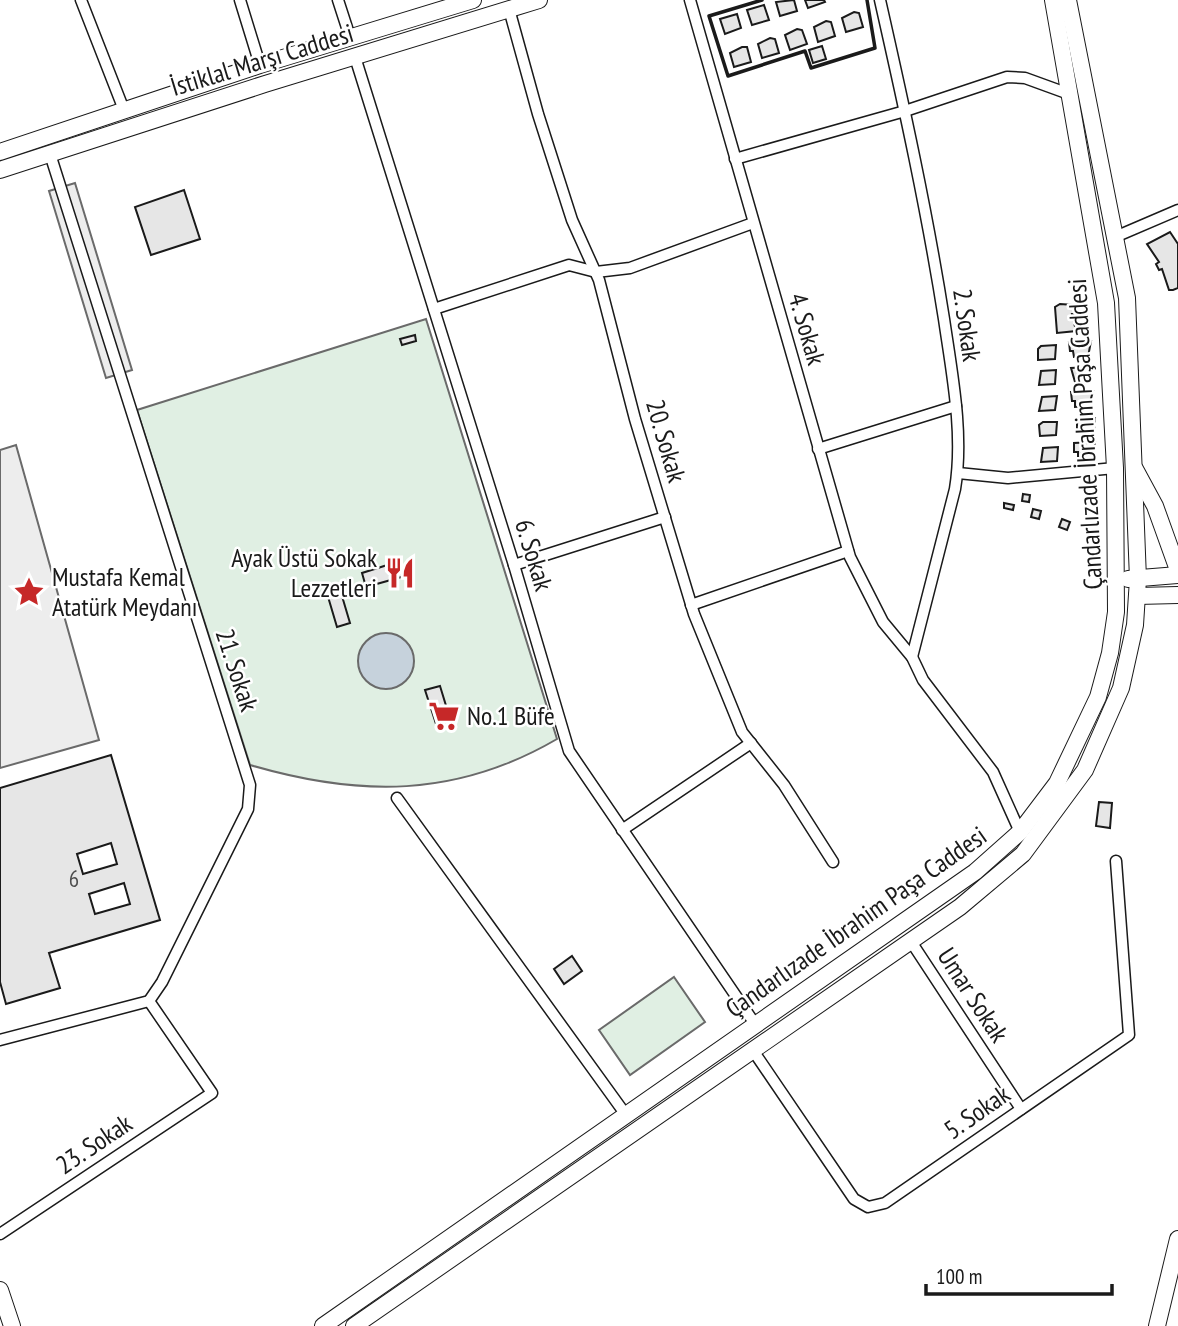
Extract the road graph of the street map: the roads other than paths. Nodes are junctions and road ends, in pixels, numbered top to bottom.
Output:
1 (81, 0) edge
2 (240, 0) edge
3 (338, 0) edge
4 (472, 0) edge
5 (539, 0) edge
6 (690, 0) edge
7 (880, 0) edge
8 (1053, 0) edge
9 (1068, 0) edge
10 (509, 9) junction
11 (349, 37) junction
12 (355, 57) junction
13 (260, 65) junction
14 (1069, 94) junction
15 (124, 110) junction
16 (905, 111) junction
17 (43, 137) junction
18 (0, 152) edge
19 (50, 154) junction
20 (735, 159) junction
21 (0, 170) edge
22 (1178, 210) edge
23 (753, 223) junction
24 (1115, 237) junction
25 (596, 272) junction
26 (434, 309) junction
27 (956, 406) junction
28 (818, 449) junction
29 (1133, 465) junction
30 (1115, 467) junction
31 (958, 473) junction
32 (665, 517) junction
33 (848, 551) junction
34 (514, 565) junction
35 (1178, 570) edge
36 (1178, 575) edge
37 (1138, 579) junction
38 (1118, 580) junction
39 (1178, 595) edge
40 (1137, 596) junction
41 (691, 605) junction
42 (912, 657) junction
43 (751, 743) junction
44 (397, 798) dead end
45 (622, 830) junction
46 (1020, 832) junction
47 (1116, 861) dead end
48 (833, 862) dead end
49 (910, 940) junction
50 (149, 1001) junction
51 (755, 1024) junction
52 (0, 1040) edge
53 (751, 1049) junction
54 (1021, 1109) junction
55 (626, 1115) junction
56 (0, 1234) edge
57 (1178, 1239) edge
58 (0, 1290) edge
59 (12, 1326) edge
60 (323, 1326) edge
61 (354, 1326) edge
62 (1157, 1326) edge

1 - 15 street
2 - 13 street
3 - 11 street
4 - 11 main road, İstiklal Marşı Caddesi
5 - 10 main road, İstiklal Marşı Caddesi
6 - 20 street, 4. Sokak
7 - 16 street, 2. Sokak
8 - 14 main road, Çandarlızade İbrahim Paşa Caddesi
9 - 24 main road, Çandarlızade İbrahim Paşa Caddesi
10 - 12 main road, İstiklal Marşı Caddesi
10 - 25 street, 20. Sokak
11 - 13 main road, İstiklal Marşı Caddesi
12 - 19 main road, İstiklal Marşı Caddesi
12 - 26 street, 6. Sokak
13 - 15 main road, İstiklal Marşı Caddesi
14 - 16 street
14 - 30 main road, Çandarlızade İbrahim Paşa Caddesi
15 - 17 main road, İstiklal Marşı Caddesi
16 - 20 street
16 - 27 street, 2. Sokak
17 - 18 main road, İstiklal Marşı Caddesi
17 - 19 main road
19 - 21 main road, İstiklal Marşı Caddesi
19 - 50 street, 21. Sokak
20 - 23 street, 4. Sokak
22 - 24 street
23 - 25 street
23 - 28 street, 4. Sokak
24 - 29 main road, Çandarlızade İbrahim Paşa Caddesi
25 - 26 street
25 - 32 street, 20. Sokak
26 - 34 street, 6. Sokak
27 - 28 street
27 - 31 street, 2. Sokak
28 - 33 street, 4. Sokak
29 - 35 main road
29 - 37 main road, Çandarlızade İbrahim Paşa Caddesi
30 - 31 street
30 - 38 main road, Çandarlızade İbrahim Paşa Caddesi
31 - 42 street, 2. Sokak
32 - 34 street
32 - 41 street, 20. Sokak
33 - 41 street
33 - 42 street, 4. Sokak
34 - 45 street, 6. Sokak
36 - 37 main road
37 - 38 main road
37 - 40 main road, Çandarlızade İbrahim Paşa Caddesi
38 - 46 main road, Çandarlızade İbrahim Paşa Caddesi
39 - 40 main road
40 - 49 main road, Çandarlızade İbrahim Paşa Caddesi
41 - 43 street, 20. Sokak
42 - 46 street, 4. Sokak
43 - 45 street
43 - 48 street, 20. Sokak
44 - 55 street
45 - 51 street, 6. Sokak
46 - 51 main road, Çandarlızade İbrahim Paşa Caddesi
47 - 54 street, 5. Sokak
49 - 53 main road, Çandarlızade İbrahim Paşa Caddesi
49 - 54 street, Umar Sokak
50 - 52 street
50 - 56 street, 23. Sokak
51 - 55 main road, Çandarlızade İbrahim Paşa Caddesi
53 - 54 street, 5. Sokak
53 - 61 main road, Çandarlızade İbrahim Paşa Caddesi
55 - 60 main road, Çandarlızade İbrahim Paşa Caddesi
57 - 62 main road
58 - 59 main road

